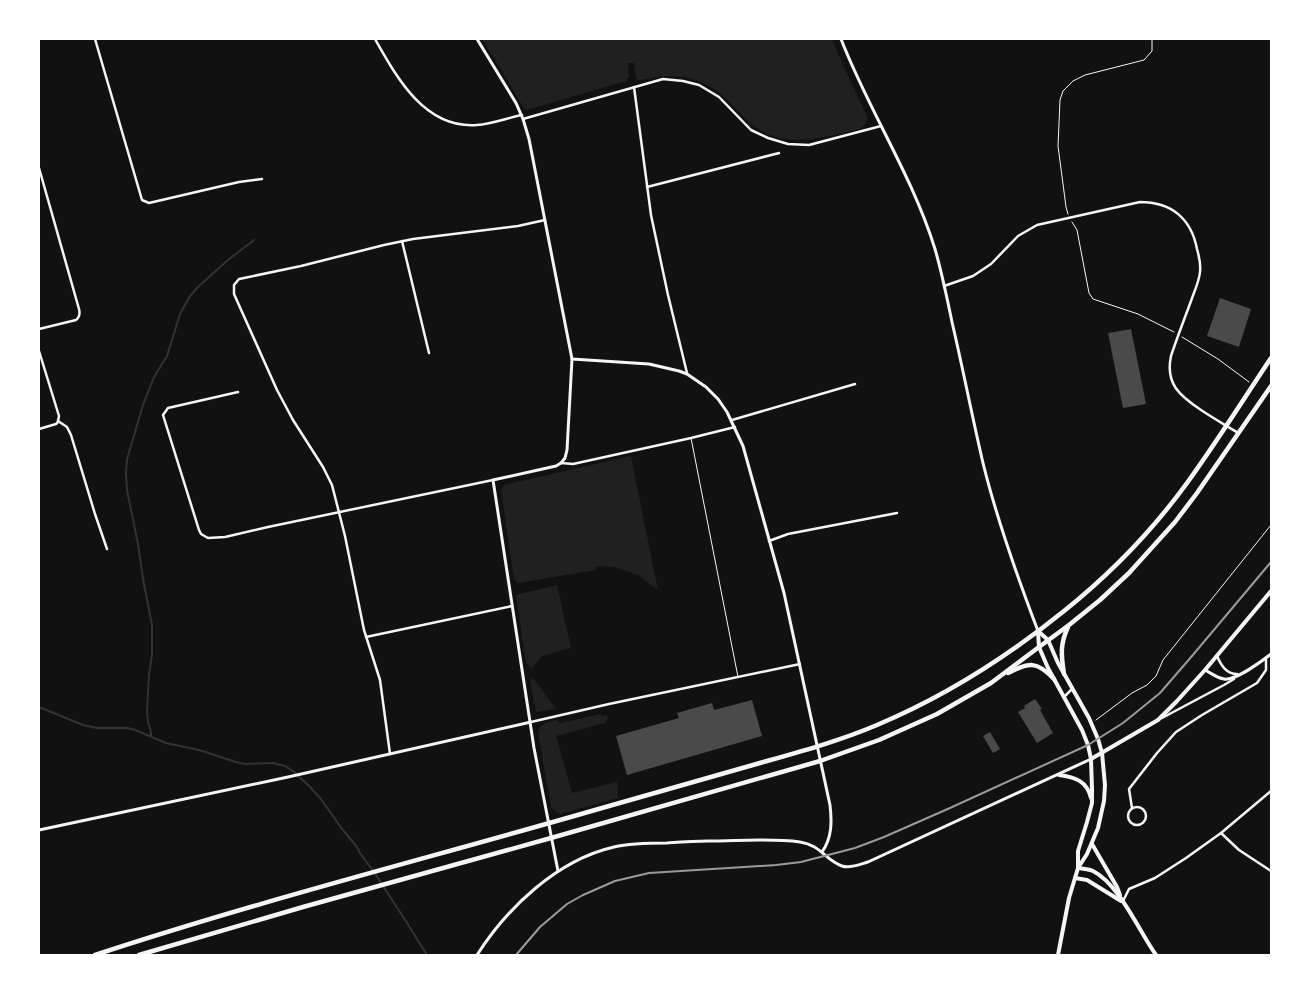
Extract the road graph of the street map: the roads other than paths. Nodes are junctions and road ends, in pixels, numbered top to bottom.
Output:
1 (95, 39) edge
2 (375, 39) edge
3 (478, 39) edge
4 (842, 39) edge
5 (634, 87) junction
6 (522, 117) junction
7 (881, 126) junction
8 (779, 153) dead end
9 (39, 168) edge
10 (262, 178) dead end
11 (647, 187) junction
12 (545, 220) junction
13 (402, 242) junction
14 (944, 286) junction
15 (39, 329) edge
16 (39, 351) edge
17 (429, 353) dead end
18 (1271, 358) edge
19 (572, 359) junction
20 (687, 374) junction
21 (855, 384) dead end
22 (1271, 386) edge
23 (238, 392) dead end
24 (732, 420) junction
25 (58, 421) junction
26 (1226, 426) junction
27 (735, 427) junction
28 (39, 429) edge
29 (1239, 434) junction
30 (691, 438) junction
31 (561, 463) junction
32 (493, 480) junction
33 (340, 512) junction
34 (897, 513) dead end
35 (769, 541) junction
36 (107, 548) dead end
37 (1271, 592) edge
38 (512, 606) junction
39 (1069, 625) junction
40 (1038, 631) junction
41 (366, 637) junction
42 (1048, 640) junction
43 (1039, 647) junction
44 (1271, 654) edge
45 (1217, 656) junction
46 (1266, 658) junction
47 (800, 664) junction
48 (1205, 670) junction
49 (1241, 673) junction
50 (1064, 674) junction
51 (738, 677) junction
52 (998, 678) junction
53 (1054, 679) junction
54 (1072, 689) junction
55 (1064, 697) junction
56 (1158, 720) junction
57 (530, 722) junction
58 (817, 747) junction
59 (390, 754) junction
60 (1102, 754) junction
61 (1091, 759) junction
62 (820, 761) junction
63 (1059, 774) junction
64 (1271, 791) edge
65 (1092, 803) junction
66 (1132, 808) junction
67 (548, 824) junction
68 (39, 830) edge
69 (1221, 833) junction
70 (551, 838) junction
71 (1092, 844) junction
72 (822, 852) junction
73 (1078, 868) junction
74 (558, 871) junction
75 (1271, 871) edge
76 (1075, 878) junction
77 (1122, 902) junction
78 (95, 955) edge
79 (139, 955) edge
80 (477, 955) edge
81 (1058, 955) edge
82 (1156, 955) edge

1 - 10 street
2 - 6 street
3 - 6 street
4 - 7 street
5 - 6 street
5 - 7 street
5 - 11 street
6 - 12 street
7 - 14 street
8 - 11 street
9 - 15 street
11 - 20 street
12 - 13 street
12 - 19 street
13 - 17 street
13 - 33 street
14 - 26 street
14 - 40 street
16 - 25 street
18 - 26 highway
19 - 20 street
19 - 31 street
20 - 24 street
21 - 24 street
22 - 29 highway
23 - 33 street
24 - 27 street
25 - 28 street
25 - 36 street
26 - 29 street
26 - 40 highway
27 - 30 street
27 - 35 street
29 - 39 highway
30 - 31 street
30 - 51 lane
31 - 32 street
32 - 33 street
32 - 38 street
33 - 41 street
34 - 35 street
35 - 47 street
37 - 45 main road
38 - 41 street
38 - 57 street
39 - 42 highway
39 - 50 highway
40 - 42 main road
40 - 43 main road
40 - 58 highway
41 - 59 street
42 - 43 highway
42 - 50 main road
43 - 52 highway
43 - 53 main road
44 - 46 street
45 - 48 main road
45 - 49 street
46 - 49 street
46 - 66 street
47 - 51 street
47 - 58 street
48 - 49 street
48 - 56 main road
49 - 56 street
50 - 54 main road
51 - 57 street
52 - 53 highway
52 - 62 highway
53 - 55 main road
54 - 55 street
54 - 60 main road
55 - 61 main road
56 - 60 main road
57 - 59 street
57 - 67 street
58 - 62 street
58 - 67 highway
59 - 68 street
60 - 61 main road
60 - 71 main road
61 - 63 street
61 - 65 main road
62 - 70 highway
62 - 72 street
63 - 65 main road
63 - 72 street
64 - 69 street
65 - 73 main road
66 - 66 street
67 - 70 street
67 - 78 highway
69 - 75 street
69 - 77 street
70 - 74 street
70 - 79 highway
71 - 73 main road
71 - 77 main road
72 - 74 street
73 - 76 main road
73 - 77 main road
74 - 80 street
76 - 77 main road
76 - 81 main road
77 - 82 main road

